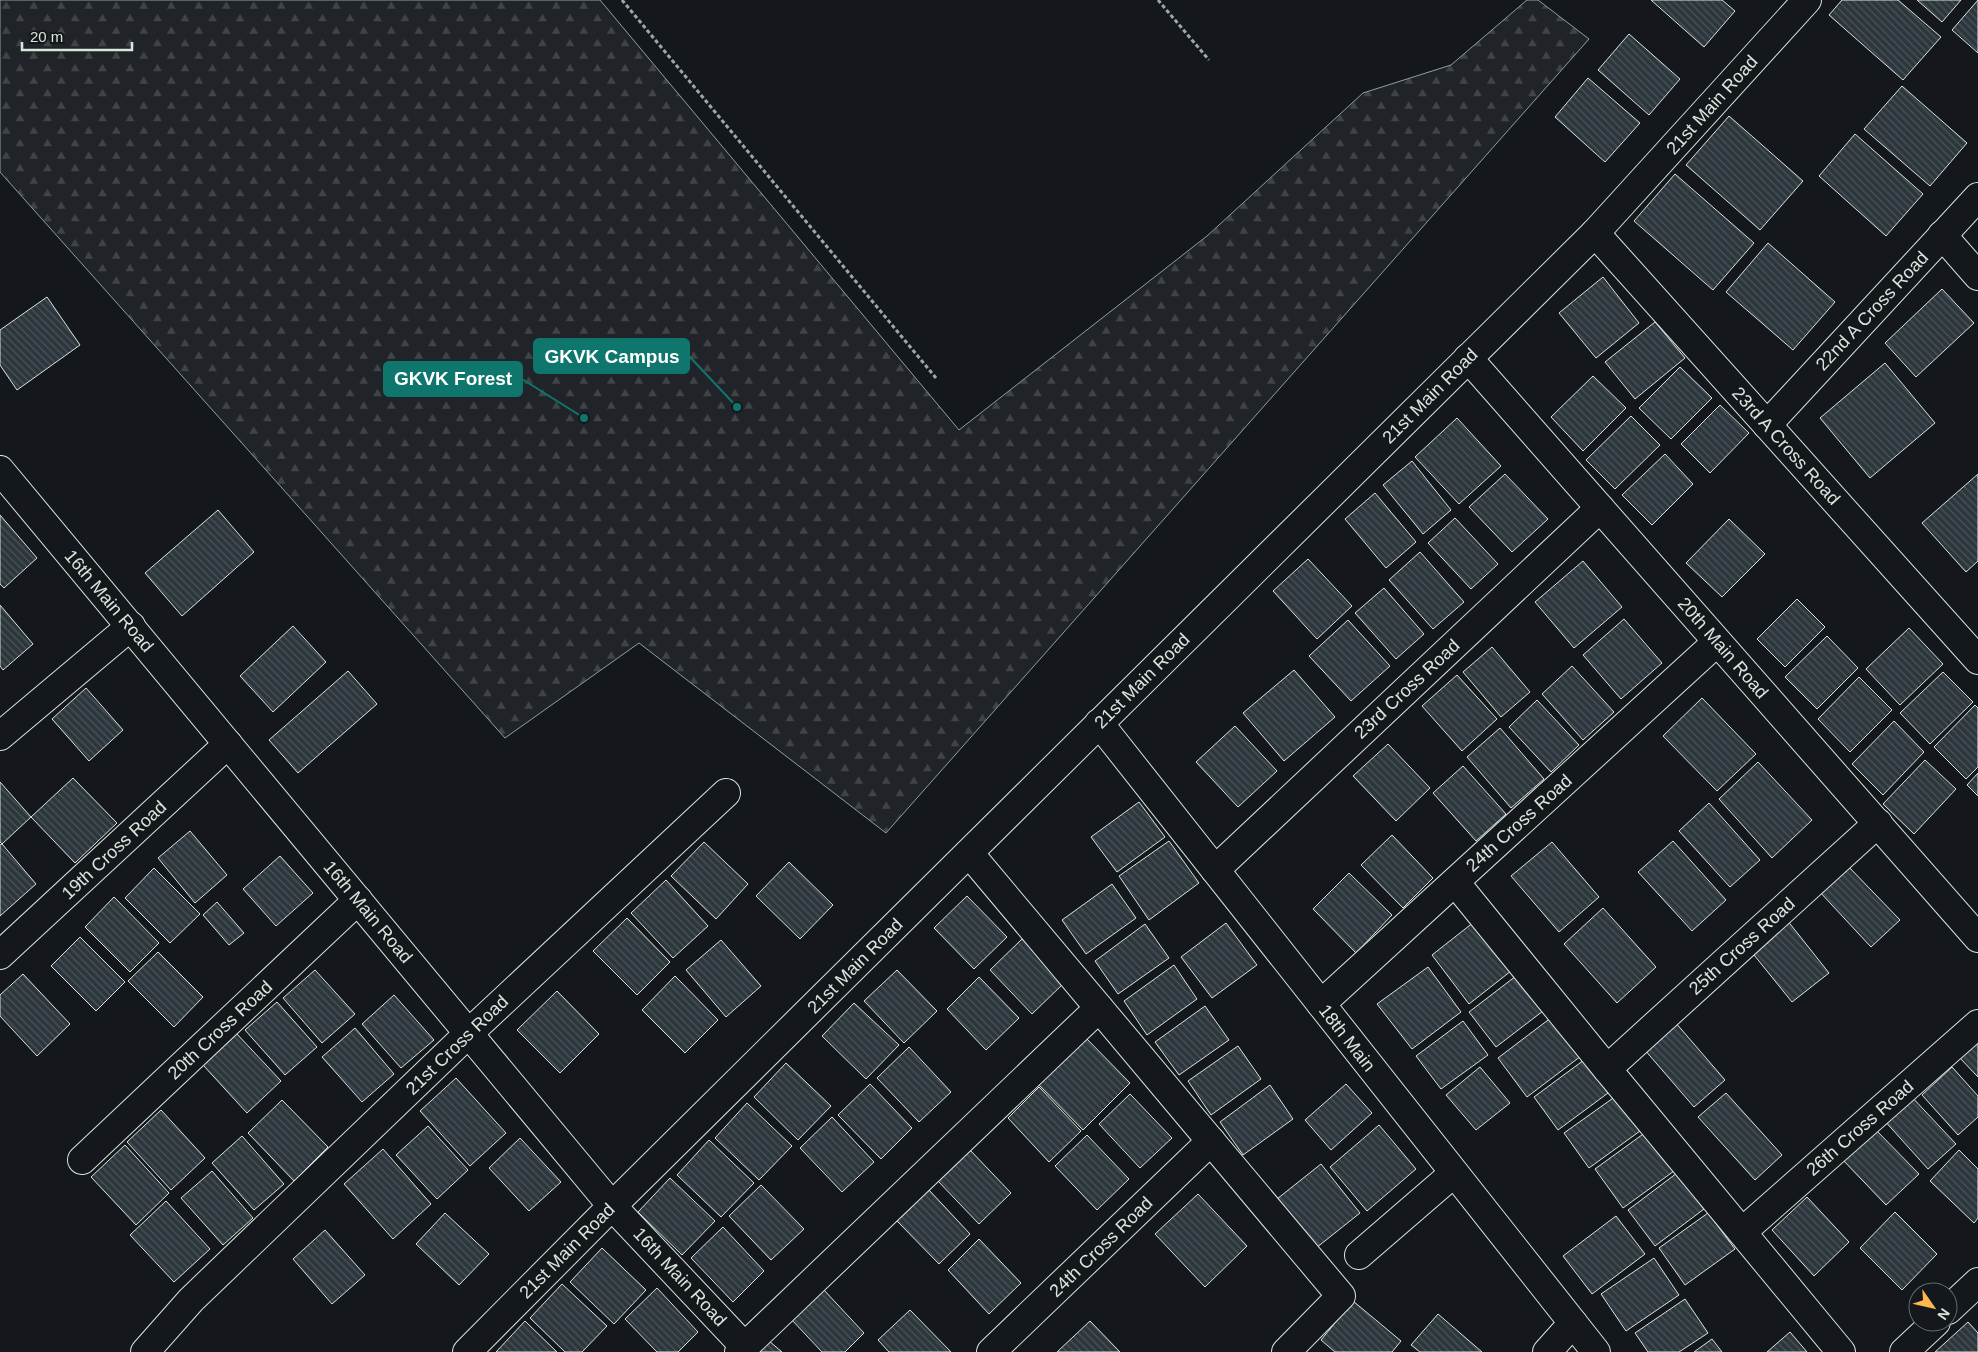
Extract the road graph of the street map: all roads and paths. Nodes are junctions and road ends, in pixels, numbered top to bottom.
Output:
1 (622, 0) edge
2 (1158, 0) edge
3 (1807, 0) edge
4 (1209, 60) dead end
5 (1978, 197) edge
6 (1595, 233) junction
7 (1942, 235) junction
8 (1978, 276) edge
9 (1468, 358) junction
10 (936, 378) dead end
11 (1767, 424) junction
12 (0, 470) edge
13 (1600, 508) junction
14 (131, 626) junction
15 (1717, 642) junction
16 (1978, 660) edge
17 (1099, 724) junction
18 (0, 736) edge
19 (228, 744) junction
20 (726, 792) dead end
21 (1878, 824) junction
22 (969, 853) junction
23 (1215, 870) junction
24 (1455, 882) junction
25 (358, 900) junction
26 (1978, 938) edge
27 (0, 955) edge
28 (1321, 1004) junction
29 (1099, 1008) junction
30 (1978, 1024) edge
31 (469, 1033) junction
32 (1607, 1069) junction
33 (1211, 1141) junction
34 (82, 1160) dead end
35 (1454, 1173) junction
36 (612, 1206) junction
37 (1742, 1232) junction
38 (1359, 1256) dead end
39 (1978, 1282) edge
40 (1958, 1301) edge
41 (1573, 1323) junction
42 (1925, 1332) edge
43 (742, 1349) edge
44 (145, 1352) edge
45 (467, 1352) edge
46 (991, 1352) edge
47 (1286, 1352) edge
48 (1547, 1352) edge
49 (1596, 1352) edge
50 (1842, 1352) edge
51 (1904, 1352) edge

1 - 10 path
2 - 4 path
3 - 6 street, 21st Main Road
5 - 7 street, 22nd A Cross Road
6 - 9 street, 21st Main Road
6 - 11 street, 23rd A Cross Road
7 - 8 street
7 - 11 street, 22nd A Cross Road
9 - 13 street, 20th Main Road
9 - 17 street, 21st Main Road
11 - 16 street, 23rd A Cross Road
12 - 14 street, 16th Main Road
13 - 15 street, 20th Main Road
13 - 23 street, 23rd Cross Road
14 - 18 street
14 - 19 street, 16th Main Road
15 - 21 street, 20th Main Road
15 - 24 street, 24th Cross Road
17 - 22 street, 21st Main Road
17 - 23 street, 18th Main
19 - 25 street, 16th Main Road
19 - 27 street, 19th Cross Road
20 - 31 street, 21st Cross Road
21 - 26 street, 20th Main Road
21 - 32 street, 25th Cross Road
22 - 29 street
22 - 36 street, 21st Main Road
23 - 28 street, 18th Main
24 - 28 street, 24th Cross Road
24 - 32 street
25 - 31 street, 16th Main Road
25 - 34 street, 20th Cross Road
28 - 35 street, 18th Main
29 - 33 street
29 - 43 street
30 - 37 street, 26th Cross Road
31 - 36 street, 16th Main Road
31 - 44 street, 21st Cross Road
32 - 37 street
33 - 46 street, 24th Cross Road
33 - 47 street
35 - 38 street
35 - 41 street, 18th Main
36 - 43 street, 16th Main Road
36 - 45 street, 21st Main Road
37 - 50 street
39 - 40 street
41 - 48 street
41 - 49 street, 18th Main
42 - 51 street

